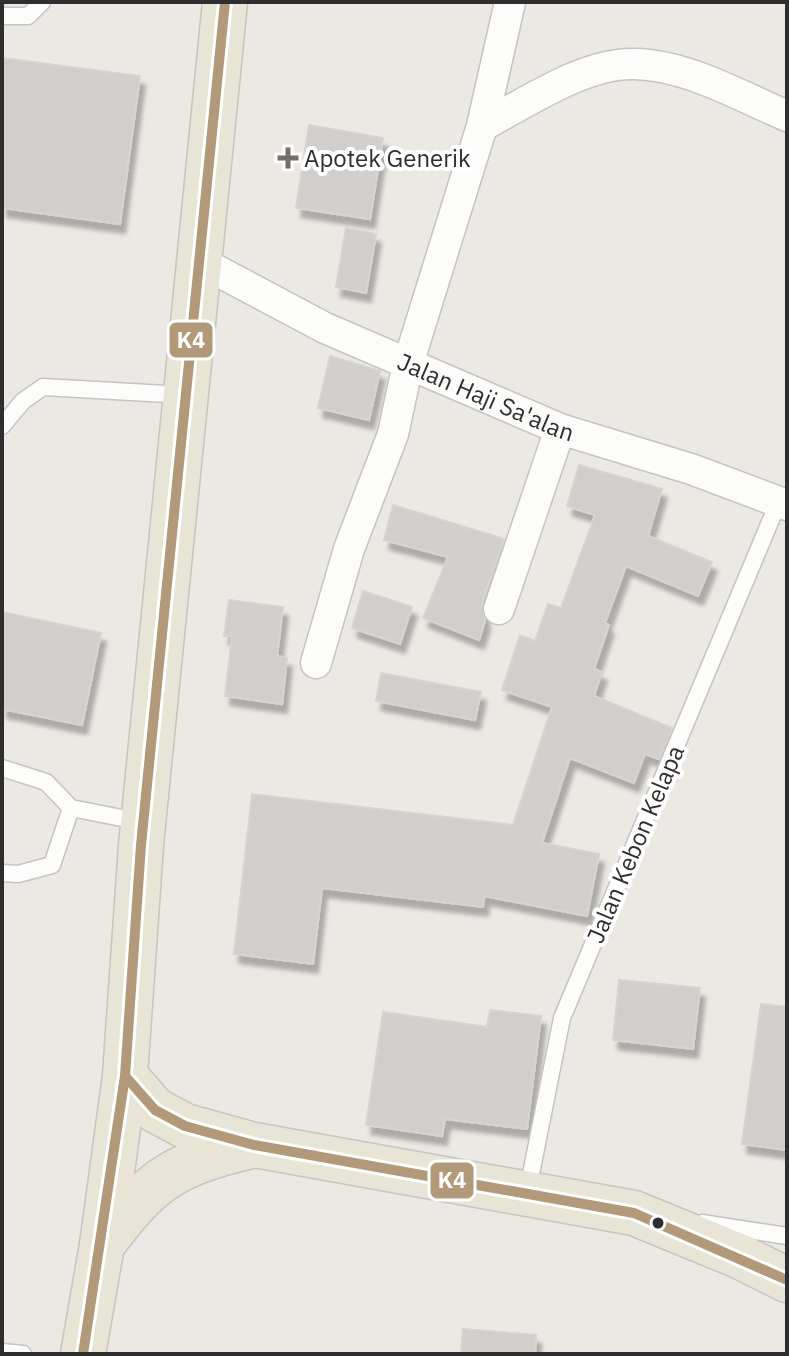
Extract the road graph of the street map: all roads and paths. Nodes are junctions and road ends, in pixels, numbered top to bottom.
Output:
1 (42, 2) edge
2 (225, 2) edge
3 (510, 2) edge
4 (2, 16) edge
5 (787, 116) edge
6 (482, 126) junction
7 (199, 261) junction
8 (408, 364) junction
9 (186, 395) junction
10 (2, 426) edge
11 (560, 429) junction
12 (782, 504) edge
13 (499, 609) dead end
14 (316, 663) dead end
15 (2, 768) edge
16 (71, 808) junction
17 (143, 822) junction
18 (2, 873) edge
19 (125, 1076) junction
20 (254, 1145) junction
21 (527, 1196) junction
22 (634, 1213) junction
23 (787, 1236) edge
24 (102, 1245) junction
25 (787, 1280) edge
26 (2, 1352) edge
27 (23, 1354) edge
28 (83, 1354) edge

1 - 4 lane
2 - 7 main road
3 - 6 street
5 - 6 street
6 - 8 street
7 - 8 street, Jalan Haji Sa'alan
7 - 9 main road
8 - 11 street, Jalan Haji Sa'alan
8 - 14 street
9 - 10 lane
9 - 17 main road
11 - 12 street, Jalan Haji Sa'alan
11 - 13 street
12 - 21 lane, Jalan Kebon Kelapa
15 - 16 lane
16 - 17 lane
16 - 18 lane
17 - 19 main road
19 - 20 main road
19 - 24 main road
20 - 21 main road
20 - 24 main road
21 - 22 main road
22 - 23 lane
22 - 25 main road
24 - 28 main road
26 - 27 lane

